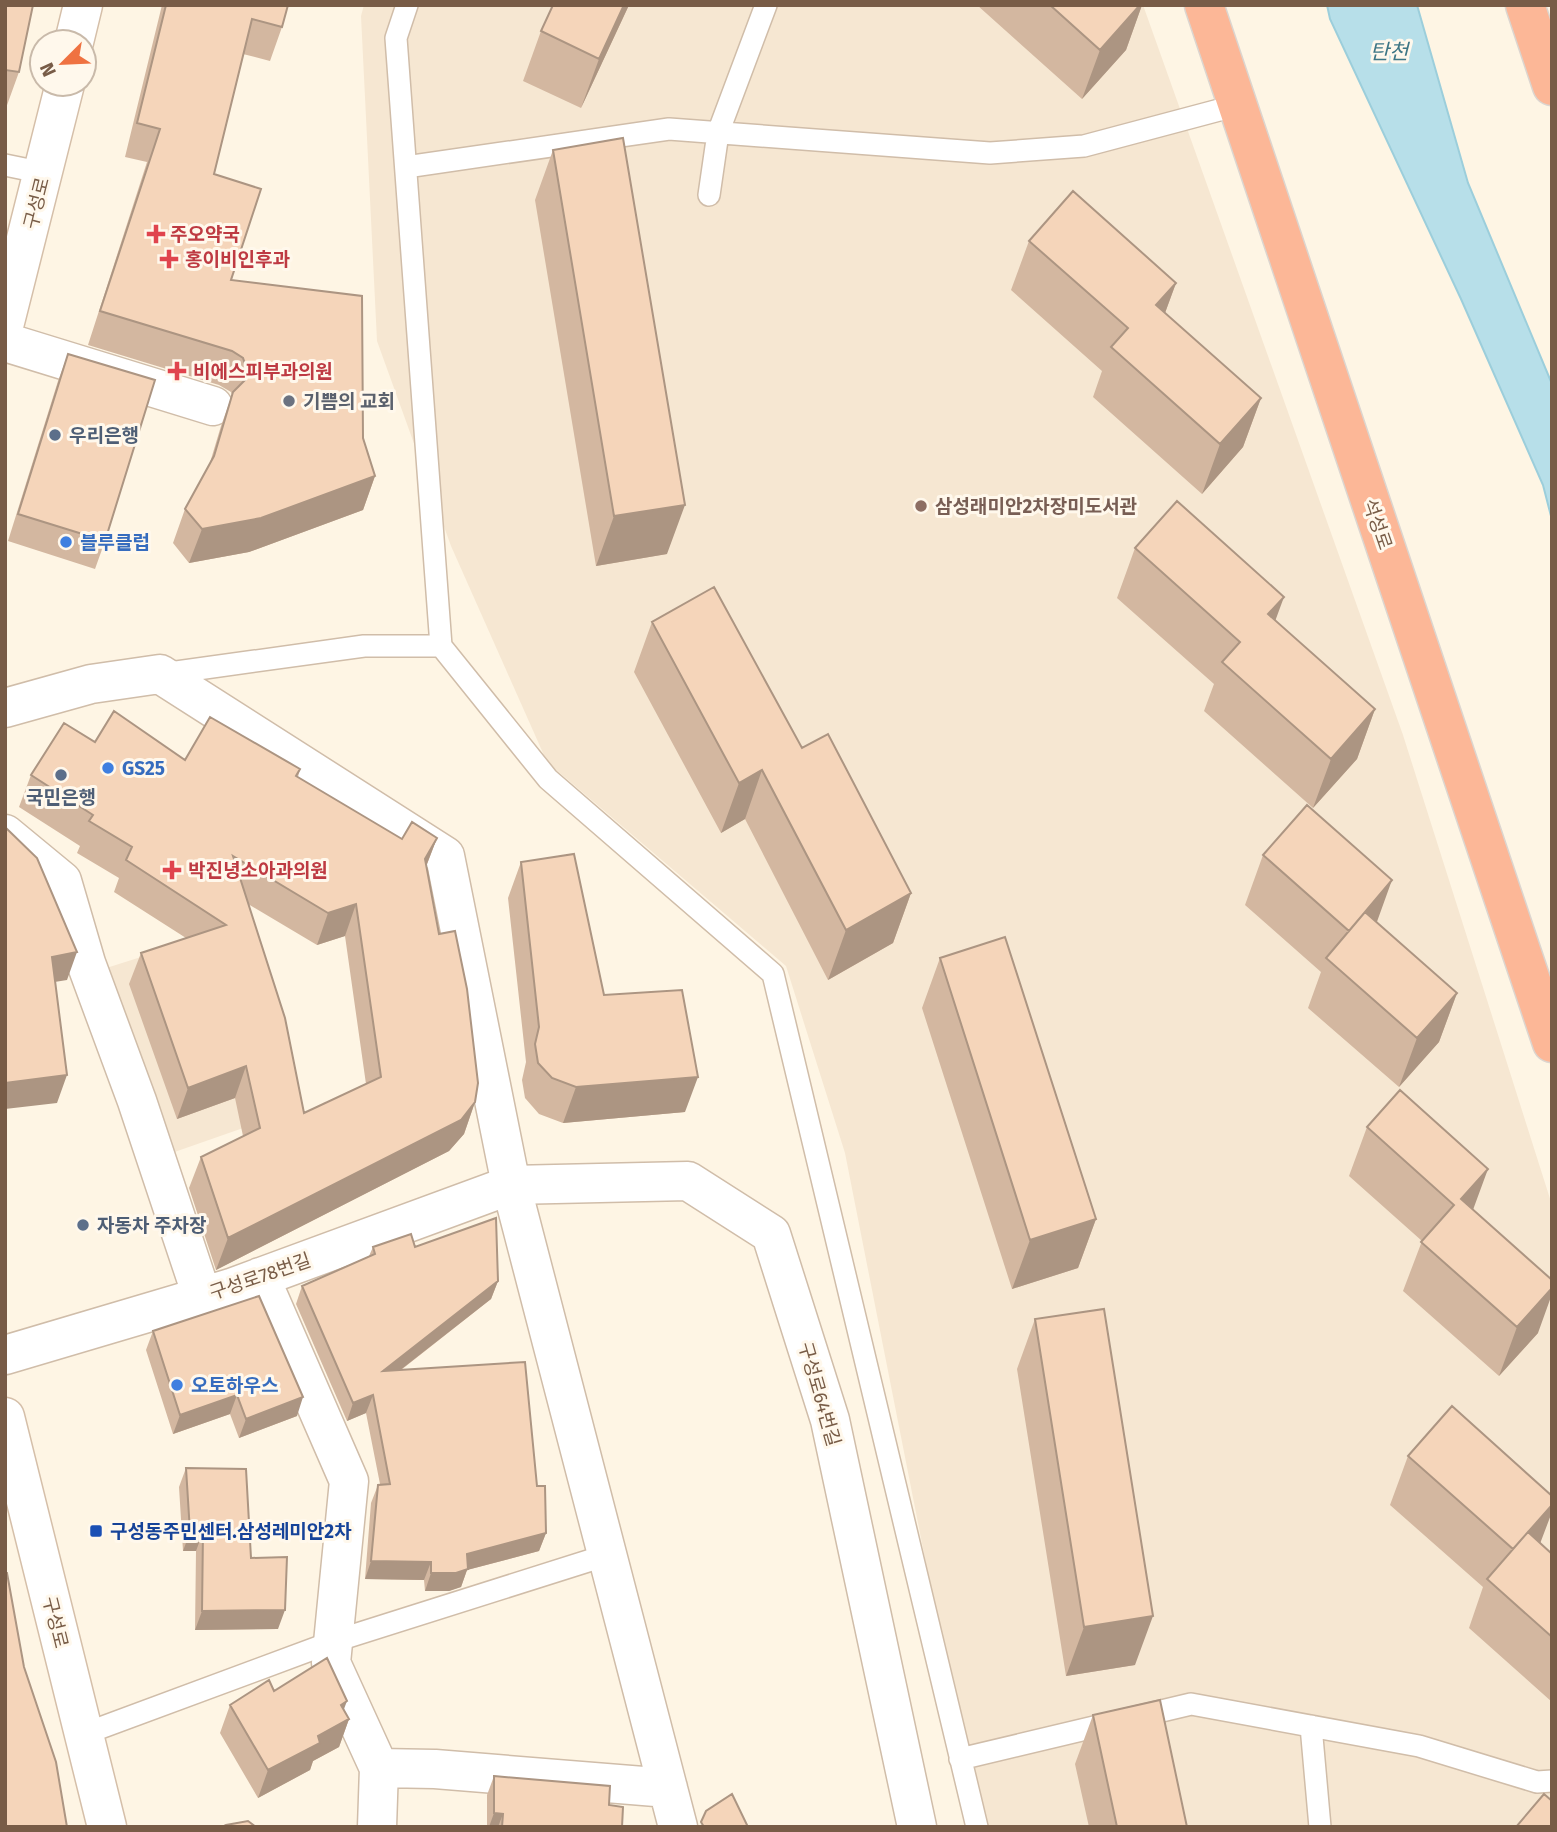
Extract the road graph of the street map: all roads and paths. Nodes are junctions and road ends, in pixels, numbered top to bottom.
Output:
1 (83, 5) edge
2 (407, 5) edge
3 (766, 5) edge
4 (1204, 5) edge
5 (1525, 5) edge
6 (78, 28) edge
7 (1552, 86) edge
8 (62, 98) edge
9 (1238, 105) junction
10 (718, 133) junction
11 (5, 165) edge
12 (406, 167) junction
13 (44, 173) junction
14 (709, 195) dead end
15 (5, 322) edge
16 (5, 342) edge
17 (213, 406) dead end
18 (442, 646) junction
19 (160, 674) junction
20 (5, 708) edge
21 (5, 834) edge
22 (1552, 1043) edge
23 (511, 1185) junction
24 (260, 1277) junction
25 (202, 1296) junction
26 (5, 1355) edge
27 (5, 1417) edge
28 (607, 1555) junction
29 (332, 1642) junction
30 (1311, 1726) junction
31 (84, 1734) junction
32 (960, 1759) junction
33 (379, 1768) junction
34 (1552, 1781) edge
35 (668, 1788) junction
36 (107, 1827) edge
37 (377, 1827) edge
38 (678, 1827) edge
39 (917, 1827) edge
40 (976, 1827) edge
41 (1320, 1827) edge

1 - 6 street
2 - 12 lane
3 - 10 lane
4 - 9 highway, 석성로
5 - 7 highway
8 - 13 street, 구성로
9 - 10 lane
9 - 22 highway, 석성로
10 - 12 lane
10 - 14 lane
11 - 13 lane
12 - 18 lane
13 - 15 street, 구성로
16 - 17 street
18 - 19 lane
18 - 32 lane
19 - 20 street
19 - 23 street
21 - 25 street
23 - 24 street, 구성로78번길
23 - 28 street
23 - 39 street, 구성로64번길
24 - 25 street, 구성로78번길
24 - 29 street
25 - 26 street, 구성로78번길
27 - 31 street, 구성로
28 - 29 lane
28 - 35 street
29 - 31 lane
29 - 33 street
30 - 32 lane
30 - 34 lane
30 - 41 lane
31 - 36 street, 구성로
32 - 40 lane
33 - 35 street
33 - 37 street
35 - 38 street

